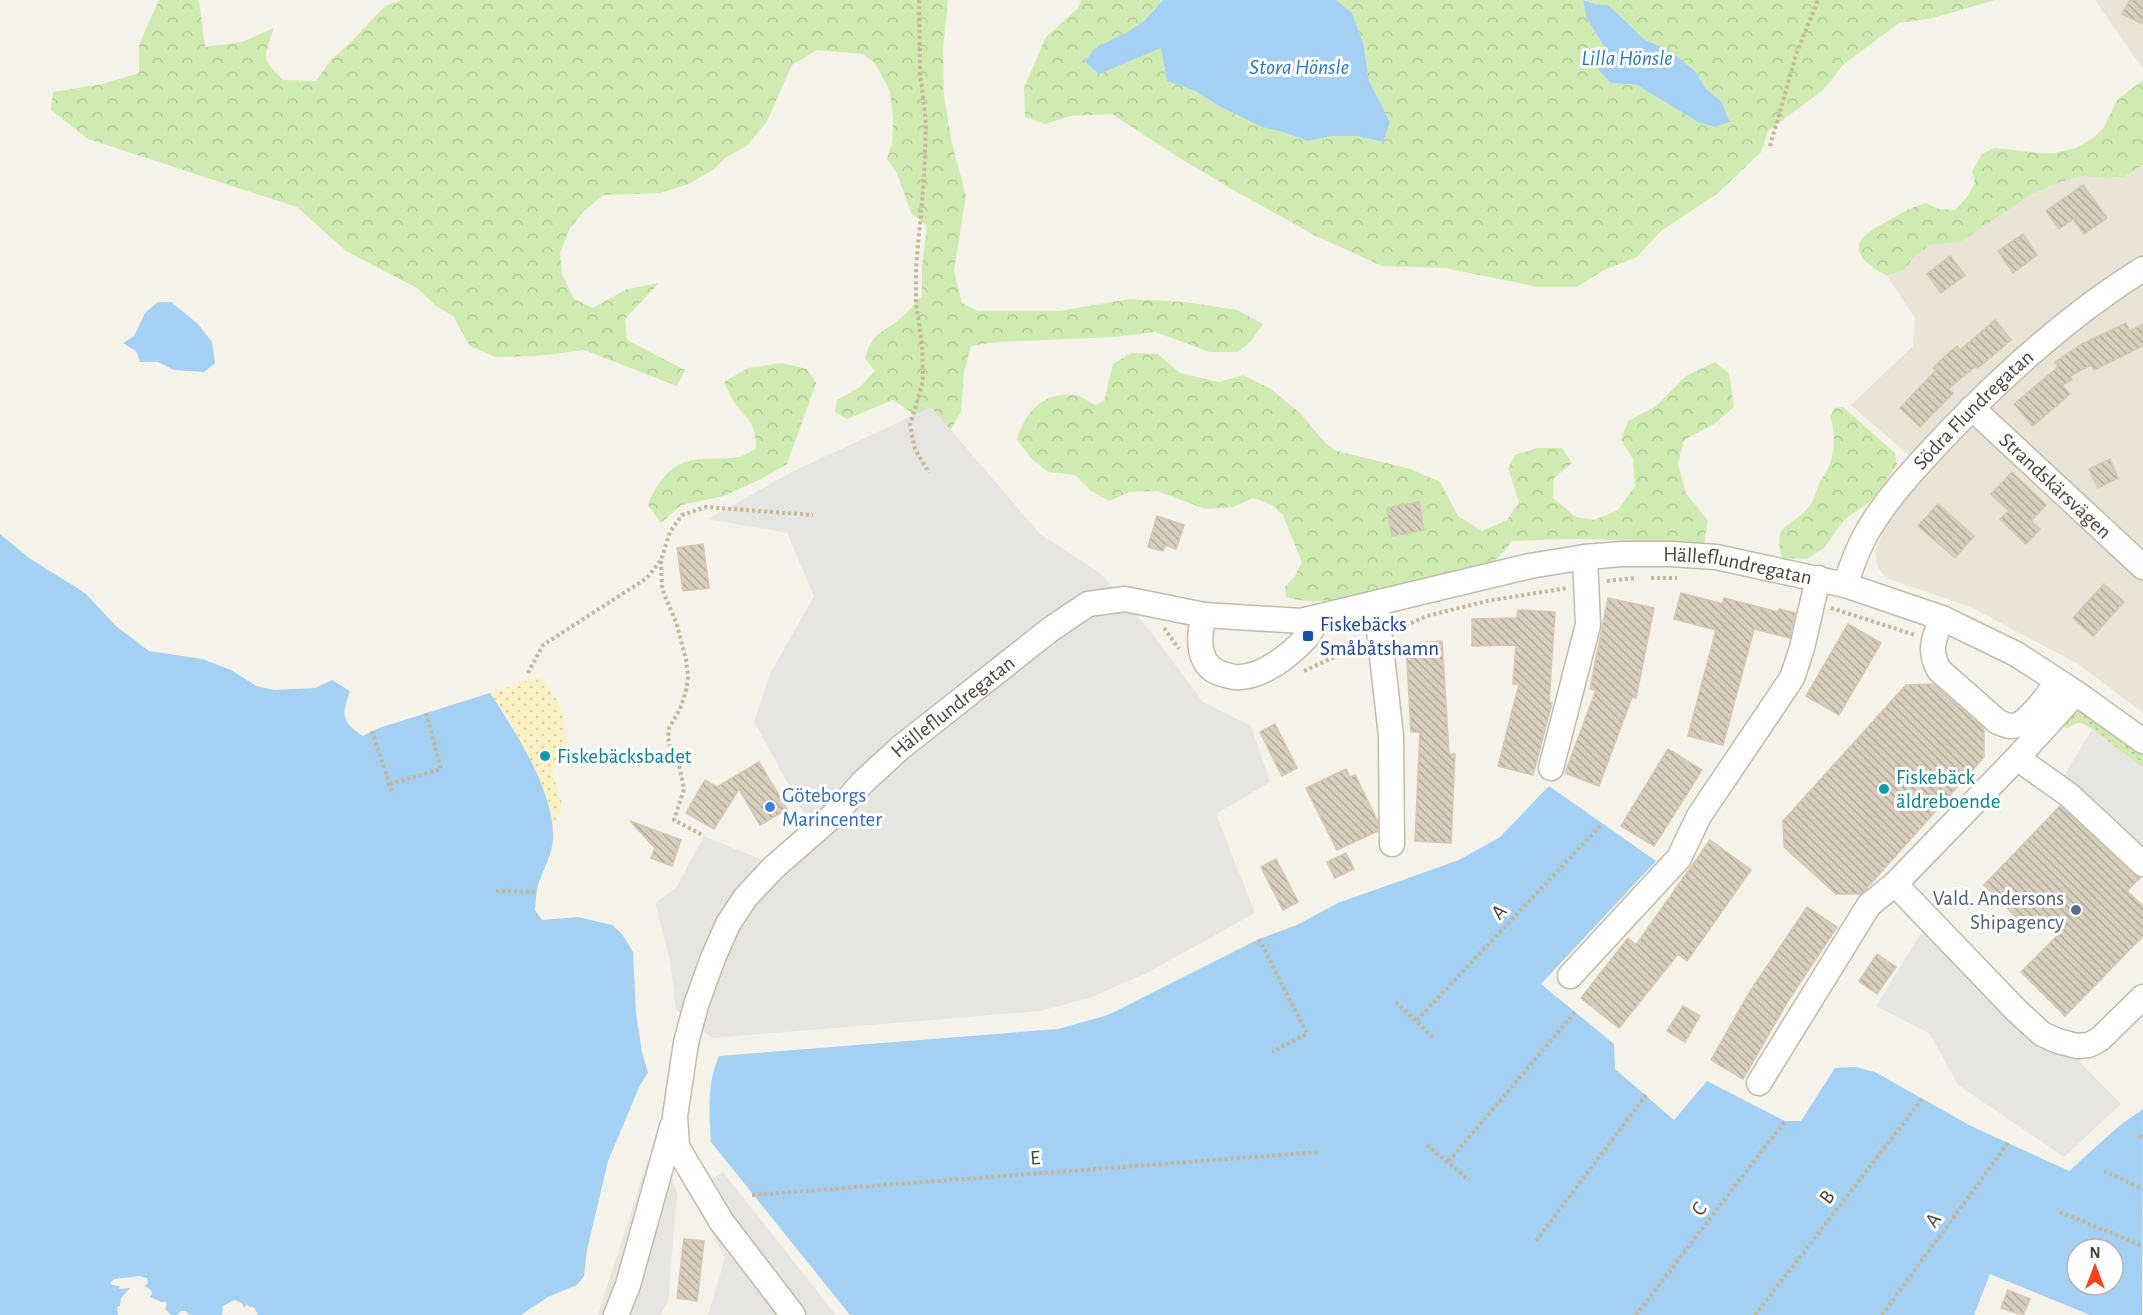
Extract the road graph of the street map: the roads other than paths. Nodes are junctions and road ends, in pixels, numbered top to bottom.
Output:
1 (2143, 269) edge
2 (1972, 408) junction
3 (1585, 557) junction
4 (2142, 563) edge
5 (1818, 578) junction
6 (1845, 585) junction
7 (1376, 604) junction
8 (1204, 615) junction
9 (1318, 618) junction
10 (1942, 618) junction
11 (2067, 687) junction
12 (2143, 741) edge
13 (2017, 758) junction
14 (1551, 768) dead end
15 (1392, 844) dead end
16 (2143, 864) edge
17 (1895, 884) junction
18 (1570, 976) dead end
19 (2143, 997) edge
20 (1759, 1083) dead end
21 (675, 1116) junction
22 (616, 1315) edge
23 (793, 1315) edge

1 - 2 street, Södra Flundregatan
2 - 4 street, Strandskärsvägen
2 - 6 street, Södra Flundregatan
3 - 5 street, Hälleflundregatan
3 - 7 street, Hälleflundregatan
3 - 14 street
5 - 6 street, Hälleflundregatan
5 - 18 street
6 - 10 street, Hälleflundregatan
7 - 9 street, Hälleflundregatan
7 - 15 street
8 - 9 street, Hälleflundregatan
8 - 9 street
8 - 21 street, Hälleflundregatan
10 - 11 street, Hälleflundregatan
10 - 11 street
11 - 12 street, Hälleflundregatan
11 - 13 street
13 - 16 street
13 - 17 street
17 - 19 street
17 - 20 street
21 - 22 street
21 - 23 street, Hälleflundregatan

